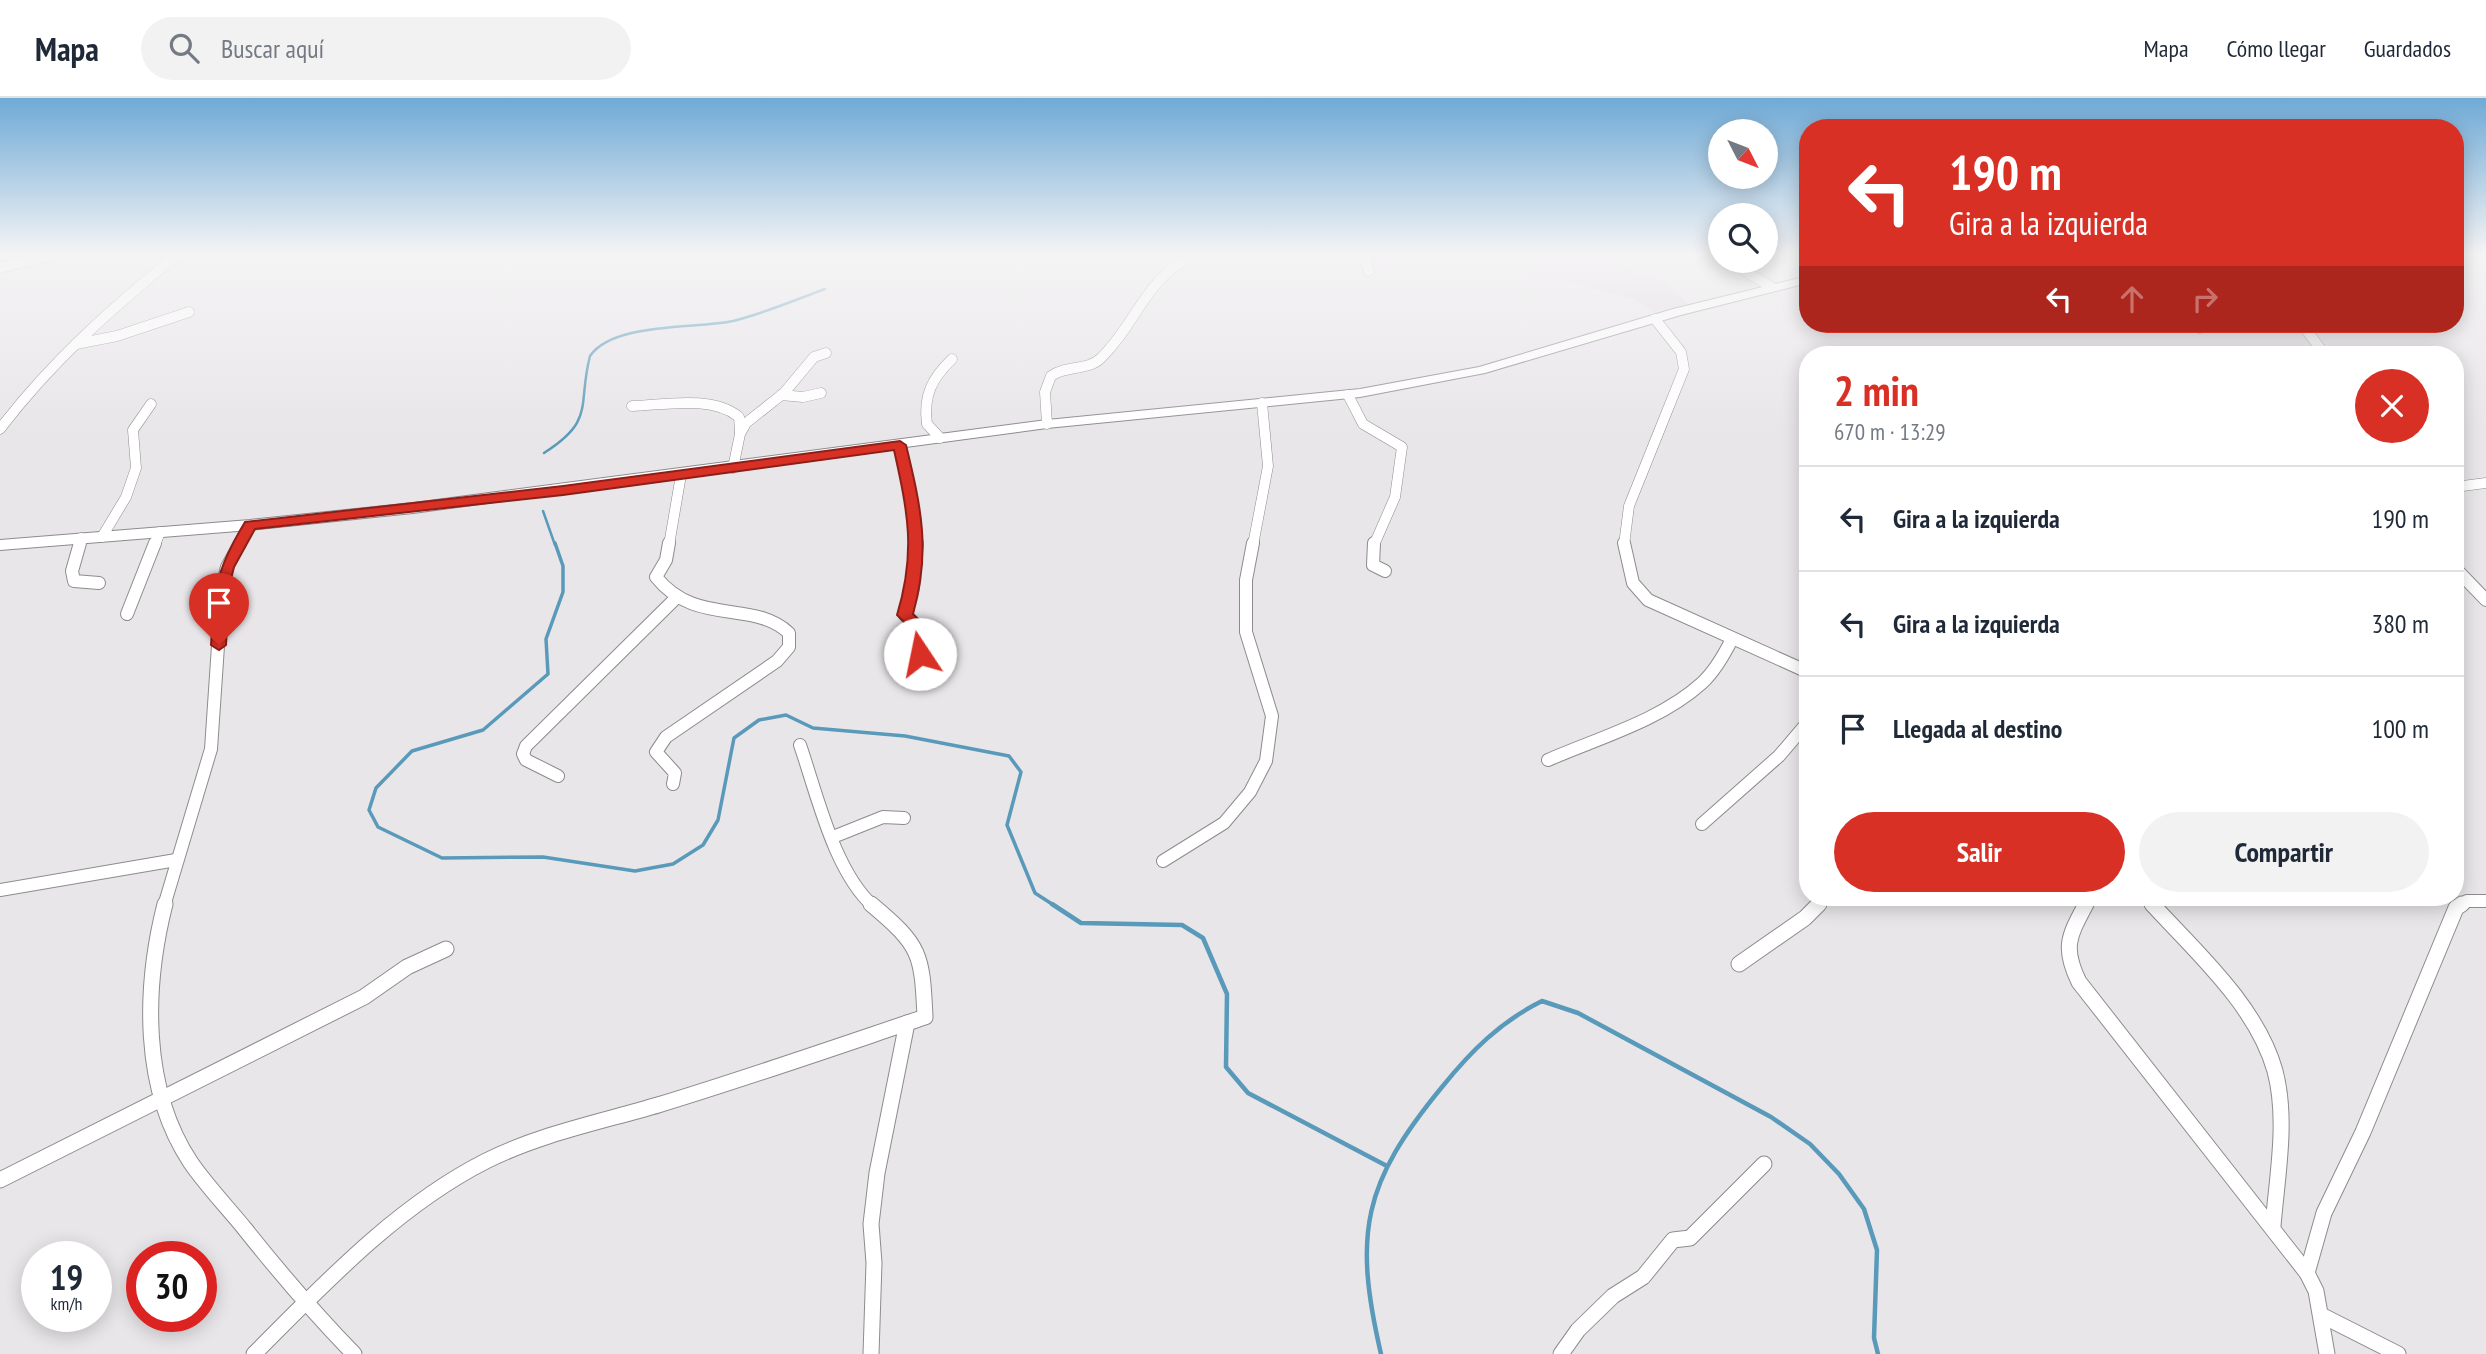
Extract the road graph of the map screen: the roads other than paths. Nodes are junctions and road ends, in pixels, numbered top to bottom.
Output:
1 (106, 314) edge
2 (184, 314) edge
3 (1130, 314) edge
4 (1675, 314) edge
5 (1655, 319) junction
6 (76, 344) junction
7 (826, 353) dead end
8 (952, 359) dead end
9 (821, 393) dead end
10 (781, 395) junction
11 (1348, 395) junction
12 (1262, 403) junction
13 (150, 404) dead end
14 (632, 406) dead end
15 (4, 419) edge
16 (1047, 424) junction
17 (0, 429) edge
18 (740, 434) junction
19 (940, 438) junction
20 (900, 445) junction
21 (733, 468) junction
22 (681, 475) junction
23 (2486, 483) edge
24 (2464, 486) edge
25 (250, 525) junction
26 (160, 532) junction
27 (102, 537) junction
28 (81, 538) junction
29 (0, 545) edge
30 (1385, 571) dead end
31 (2464, 577) edge
32 (99, 583) dead end
33 (2472, 585) junction
34 (2486, 591) edge
35 (676, 598) junction
36 (2486, 600) edge
37 (127, 614) dead end
38 (1732, 639) junction
39 (920, 654) dead end
40 (1799, 668) edge
41 (1799, 733) edge
42 (800, 746) dead end
43 (1548, 760) dead end
44 (558, 776) dead end
45 (673, 784) dead end
46 (904, 818) dead end
47 (1702, 824) dead end
48 (833, 837) junction
49 (176, 860) junction
50 (1163, 861) dead end
51 (0, 890) edge
52 (2486, 901) edge
53 (2464, 902) edge
54 (1817, 906) edge
55 (2085, 906) edge
56 (2154, 906) edge
57 (2458, 906) edge
58 (446, 949) dead end
59 (1739, 964) dead end
60 (907, 1023) junction
61 (165, 1097) junction
62 (1764, 1164) dead end
63 (0, 1180) edge
64 (2273, 1226) junction
65 (2306, 1273) junction
66 (304, 1303) junction
67 (2321, 1315) junction
68 (254, 1354) edge
69 (354, 1354) edge
70 (871, 1354) edge
71 (1561, 1354) edge
72 (2327, 1354) edge
73 (2398, 1354) edge

1 - 6 street
2 - 6 street
3 - 16 street
4 - 5 main road
5 - 11 main road
5 - 38 street
6 - 15 street
7 - 10 street
8 - 19 street
9 - 10 street
10 - 18 street
11 - 12 main road
11 - 30 street
12 - 16 main road
12 - 50 street
13 - 27 street
14 - 18 street
15 - 17 street
16 - 19 main road
18 - 21 street
19 - 20 main road
20 - 21 main road
20 - 39 street
21 - 22 main road
22 - 25 main road
22 - 35 street
23 - 24 street
25 - 26 main road
25 - 49 street
26 - 27 main road
26 - 37 street
27 - 28 main road
28 - 29 main road
28 - 32 street
31 - 33 street
33 - 34 street
33 - 36 street
35 - 44 street
35 - 45 street
38 - 40 street
38 - 43 street
41 - 47 street
42 - 48 street
46 - 48 street
48 - 60 street
49 - 51 street
49 - 61 street
52 - 53 street
54 - 59 street
55 - 64 street
56 - 64 street
57 - 65 street
58 - 61 street
60 - 66 street
60 - 70 street
61 - 63 street
61 - 66 street
62 - 71 street
64 - 65 street
65 - 67 street
66 - 68 street
66 - 69 street
67 - 72 street
67 - 73 street

